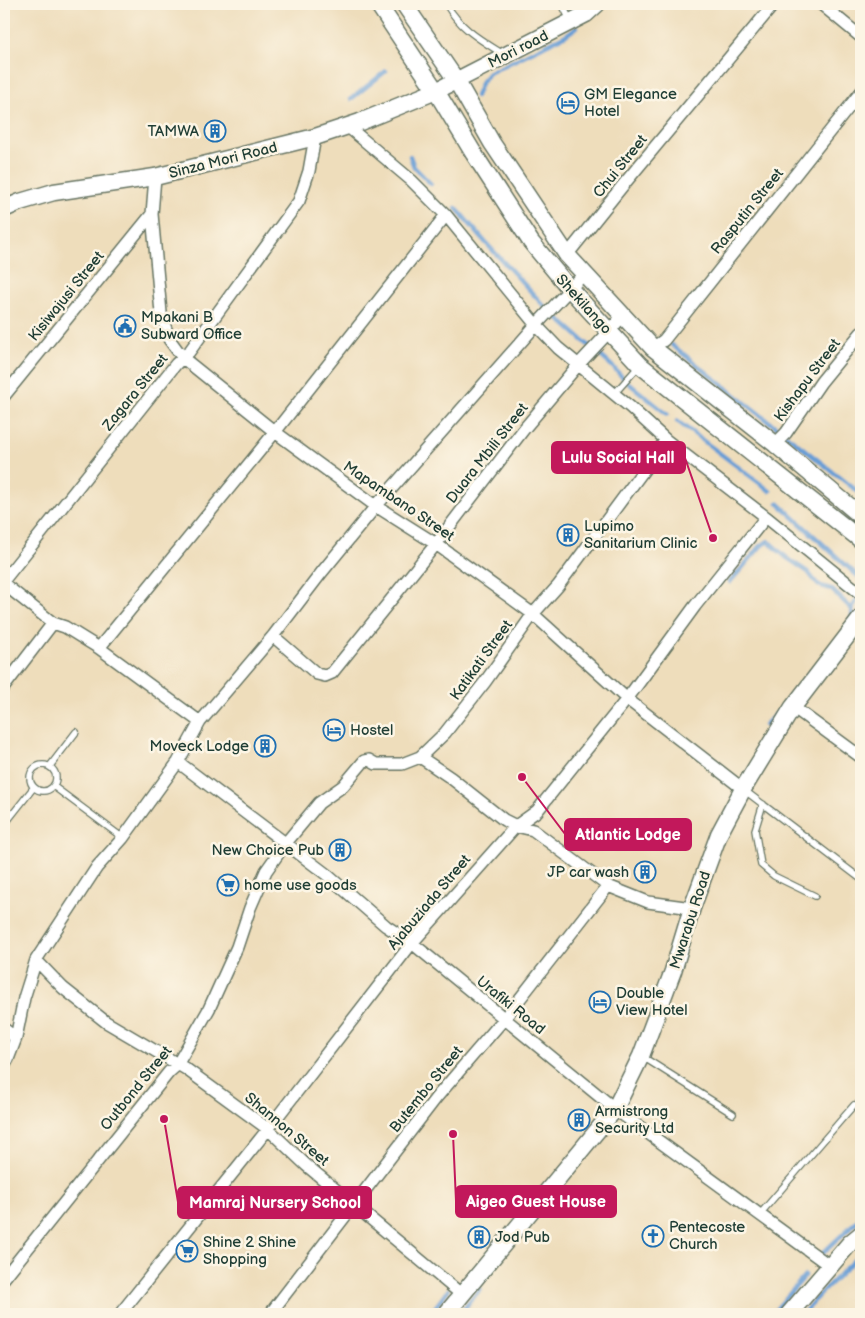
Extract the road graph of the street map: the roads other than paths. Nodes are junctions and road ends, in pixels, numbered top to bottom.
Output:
1 (378, 4) edge
2 (446, 4) edge
3 (562, 4) edge
4 (597, 4) edge
5 (774, 4) edge
6 (821, 4) edge
7 (406, 5) edge
8 (571, 22) junction
9 (861, 37) edge
10 (504, 55) junction
11 (456, 80) junction
12 (436, 91) junction
13 (861, 92) edge
14 (347, 126) junction
15 (315, 137) junction
16 (155, 177) junction
17 (4, 209) edge
18 (152, 214) junction
19 (446, 215) junction
20 (567, 256) junction
21 (584, 274) junction
22 (570, 289) junction
23 (623, 315) junction
24 (536, 325) junction
25 (610, 332) junction
26 (861, 333) edge
27 (653, 348) junction
28 (183, 358) junction
29 (640, 364) junction
30 (578, 365) junction
31 (614, 394) junction
32 (4, 396) edge
33 (275, 432) junction
34 (666, 440) junction
35 (775, 444) junction
36 (376, 506) junction
37 (766, 516) junction
38 (861, 516) edge
39 (861, 540) edge
40 (436, 544) junction
41 (4, 580) edge
42 (4, 584) edge
43 (861, 594) edge
44 (533, 614) junction
45 (861, 618) edge
46 (53, 624) junction
47 (273, 636) junction
48 (99, 648) junction
49 (4, 687) edge
50 (627, 699) junction
51 (793, 707) junction
52 (200, 722) junction
53 (76, 732) dead end
54 (420, 757) junction
55 (861, 757) edge
56 (178, 762) junction
57 (50, 766) junction
58 (53, 786) junction
59 (34, 787) junction
60 (743, 789) junction
61 (763, 804) junction
62 (4, 825) edge
63 (516, 826) junction
64 (123, 838) junction
65 (285, 844) junction
66 (861, 879) edge
67 (608, 886) junction
68 (815, 896) dead end
69 (692, 908) junction
70 (412, 943) junction
71 (36, 960) junction
72 (504, 1019) junction
73 (4, 1029) edge
74 (16, 1038) junction
75 (641, 1056) junction
76 (177, 1065) junction
77 (4, 1066) edge
78 (854, 1105) dead end
79 (615, 1109) junction
80 (733, 1114) dead end
81 (268, 1129) junction
82 (354, 1204) junction
83 (760, 1214) junction
84 (861, 1234) edge
85 (830, 1266) junction
86 (4, 1278) edge
87 (461, 1294) junction
88 (120, 1314) edge
89 (270, 1314) edge
90 (446, 1314) edge
91 (789, 1314) edge

1 - 12 street, Shekilango
2 - 10 lane
3 - 8 lane
4 - 8 street, Mori road
5 - 20 street, Chui Street
6 - 9 street
7 - 11 street, Shekilango
8 - 10 street, Mori road
10 - 11 street, Mori road
11 - 12 street, Mori road
11 - 20 street, Shekilango
12 - 14 street, Sinza Mori Road
12 - 22 street, Shekilango
13 - 27 street, Rasputin Street
14 - 15 street, Sinza Mori Road
14 - 19 street
15 - 16 street, Sinza Mori Road
15 - 28 street, Zagara Street
16 - 17 street, Sinza Mori Road
16 - 18 street, Mapambano Street
18 - 28 street, Mapambano Street
18 - 32 street, Kisiwajusi Street
19 - 24 street
19 - 33 street
20 - 21 street, Shekilango
21 - 22 street
21 - 23 street, Shekilango
22 - 24 street
22 - 25 street, Shekilango
23 - 25 street, Duara Mbili Street
23 - 27 street, Shekilango
24 - 30 street
24 - 36 street
25 - 29 street, Shekilango
25 - 30 street, Duara Mbili Street
26 - 35 street, Kishapu Street
27 - 35 street, Shekilango
28 - 33 street, Mapambano Street
28 - 41 street, Zagara Street
29 - 31 lane
29 - 39 street, Shekilango
30 - 31 street
30 - 40 street, Duara Mbili Street
31 - 34 street
33 - 36 street, Mapambano Street
33 - 48 street
34 - 37 street
34 - 44 street, Katikati Street
35 - 38 street, Shekilango
36 - 40 street, Mapambano Street
36 - 47 street
37 - 43 street
37 - 50 street, Ajabuziada Street
40 - 44 street, Mapambano Street
40 - 47 street, Duara Mbili Street
42 - 46 street
44 - 50 street, Mapambano Street
44 - 54 street, Katikati Street
45 - 51 street, Mwarabu Road
46 - 48 street
46 - 49 street
47 - 52 street
48 - 52 street
50 - 60 street, Mapambano Street
50 - 63 street, Ajabuziada Street
51 - 55 street
51 - 60 street, Mwarabu Road
52 - 56 street
53 - 57 lane
54 - 63 street
54 - 65 street, Katikati Street
56 - 64 street
56 - 65 street, Urafiki Road
57 - 58 lane
57 - 59 lane
58 - 59 lane
58 - 64 lane
59 - 62 lane
60 - 61 lane
60 - 69 street, Mwarabu Road
61 - 66 lane
61 - 68 lane
63 - 67 street
63 - 70 street, Ajabuziada Street
64 - 71 street
65 - 70 street, Urafiki Road
65 - 76 street, Outbond Street
67 - 69 street
67 - 72 street, Butembo Street
69 - 75 street, Mwarabu Road
70 - 72 street, Urafiki Road
70 - 81 street, Ajabuziada Street
71 - 74 street
71 - 76 street, Shannon Street
72 - 79 street, Urafiki Road
72 - 82 street, Butembo Street
73 - 74 street
74 - 77 street
75 - 79 street, Mwarabu Road
75 - 80 lane
76 - 81 street, Shannon Street
76 - 86 street, Outbond Street
78 - 83 lane
79 - 83 street, Urafiki Road
79 - 87 street, Mwarabu Road
81 - 82 street, Shannon Street
81 - 88 street, Ajabuziada Street
82 - 87 street, Shannon Street
82 - 89 street, Butembo Street
83 - 85 street, Urafiki Road
84 - 85 street
85 - 91 street
87 - 90 street, Mwarabu Road

